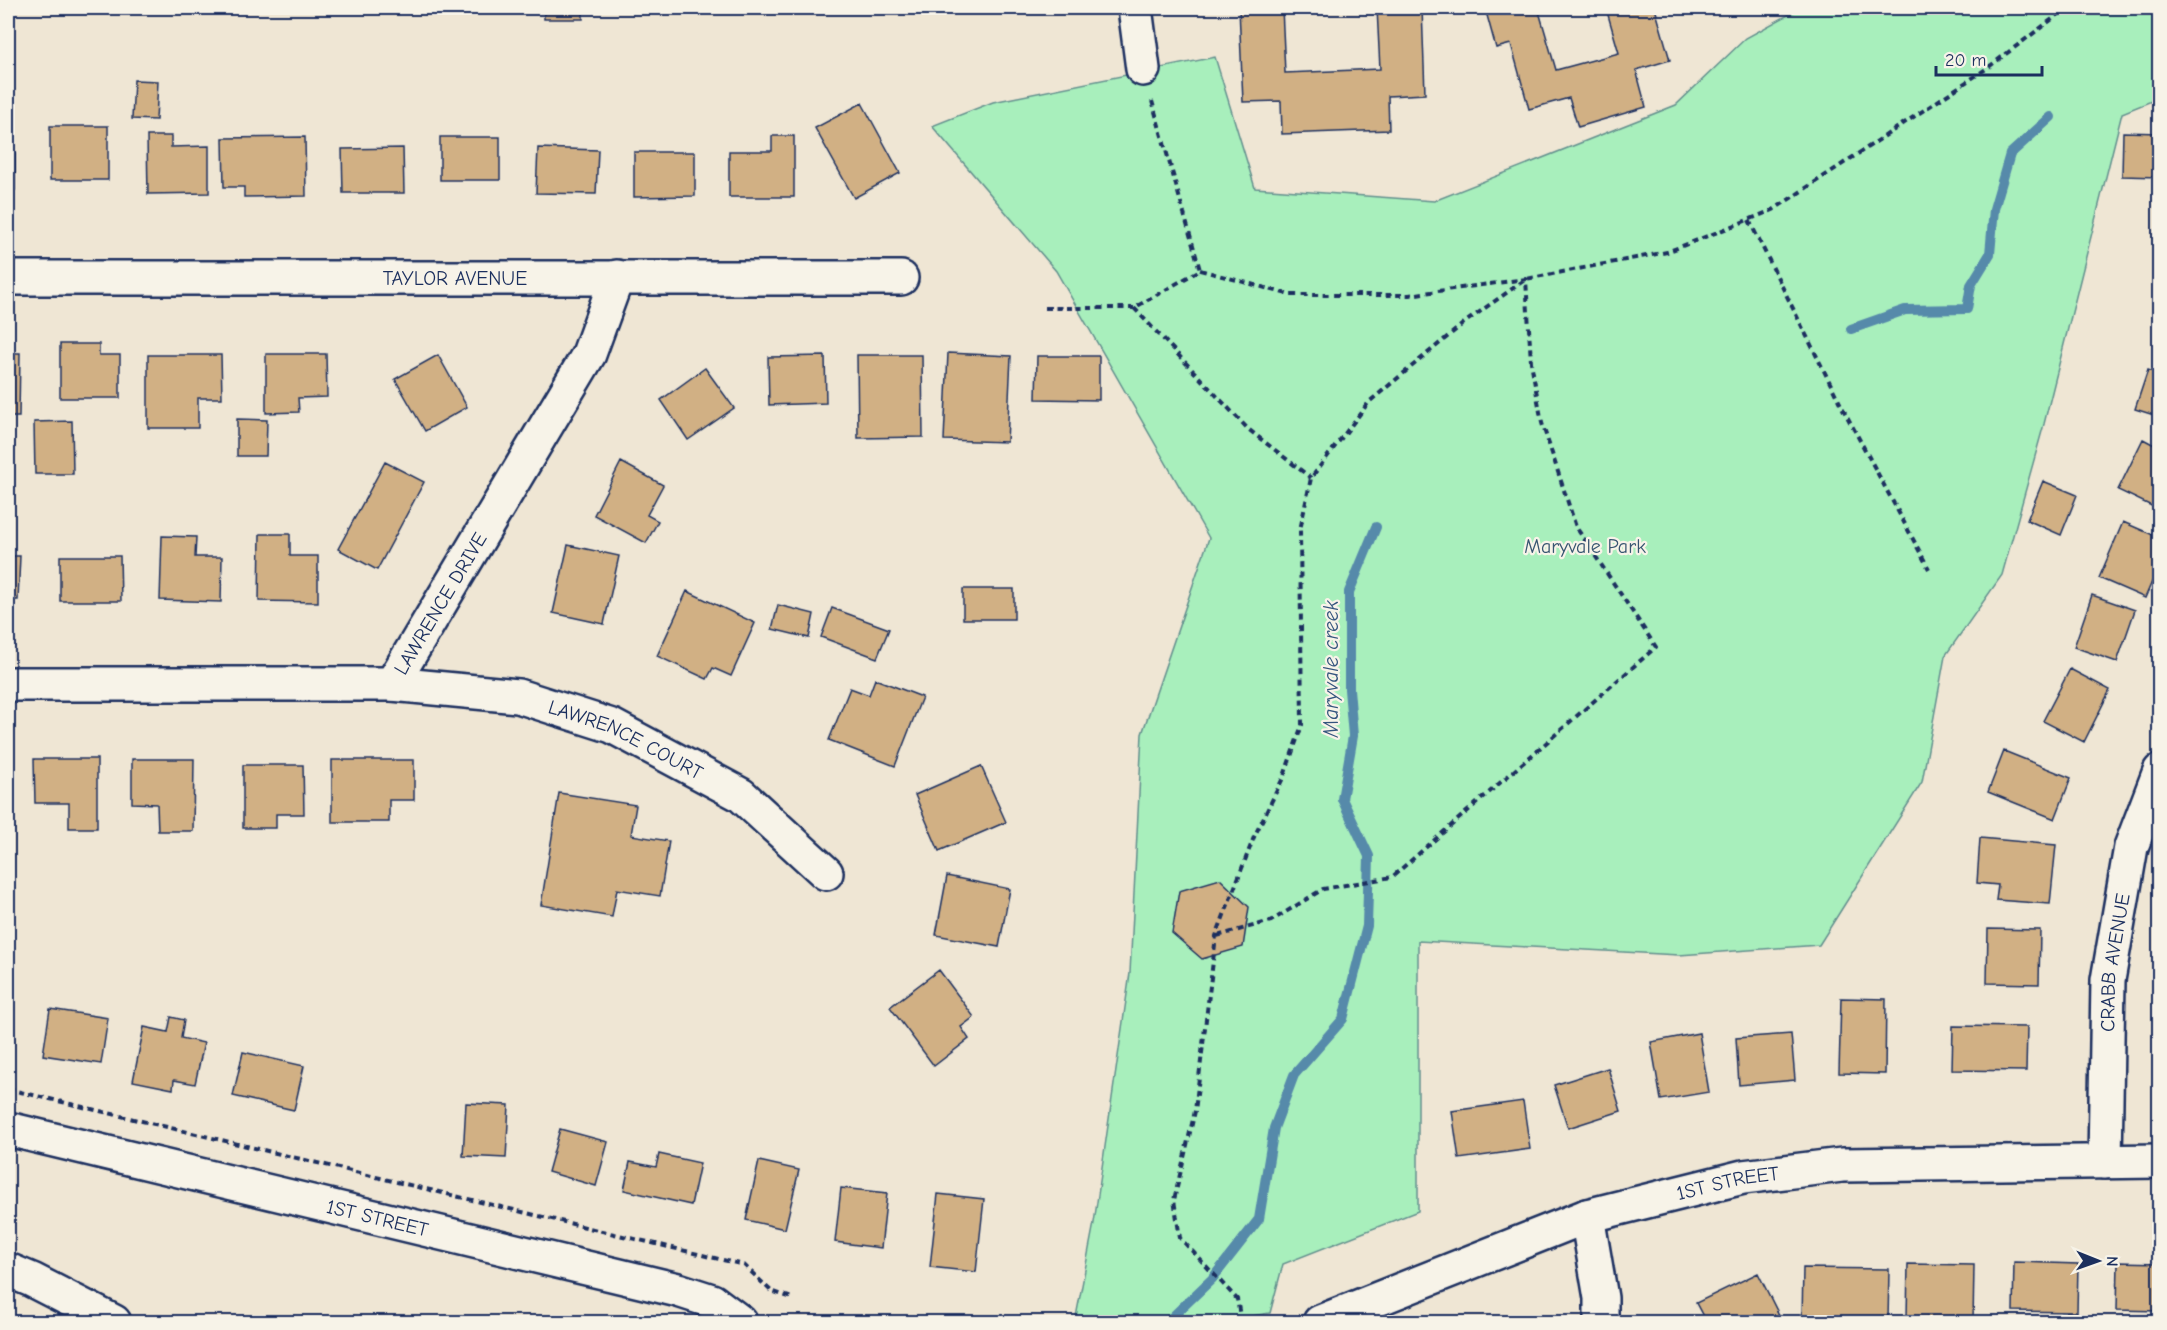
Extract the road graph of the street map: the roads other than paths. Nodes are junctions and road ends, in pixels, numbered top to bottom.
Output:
1 (1135, 8) edge
2 (1143, 69) road end
3 (617, 277) junction
4 (8, 278) edge
5 (901, 278) dead end
6 (8, 684) edge
7 (392, 684) junction
8 (2160, 771) edge
9 (826, 873) dead end
10 (8, 1129) edge
11 (2160, 1161) edge
12 (2105, 1162) junction
13 (1587, 1216) junction
14 (8, 1270) edge
15 (114, 1323) edge
16 (740, 1323) edge
17 (1320, 1323) edge
18 (1601, 1323) edge

1 - 2 street
3 - 4 street, TAYLOR AVENUE
3 - 5 street, TAYLOR AVENUE
3 - 7 street, LAWRENCE DRIVE
6 - 7 street, LAWRENCE DRIVE
7 - 9 street, LAWRENCE COURT
8 - 12 street, CRABB AVENUE
10 - 16 street, 1ST STREET
11 - 12 street, 1ST STREET
12 - 13 street, 1ST STREET
13 - 17 street, 1ST STREET
13 - 18 street
14 - 15 street

